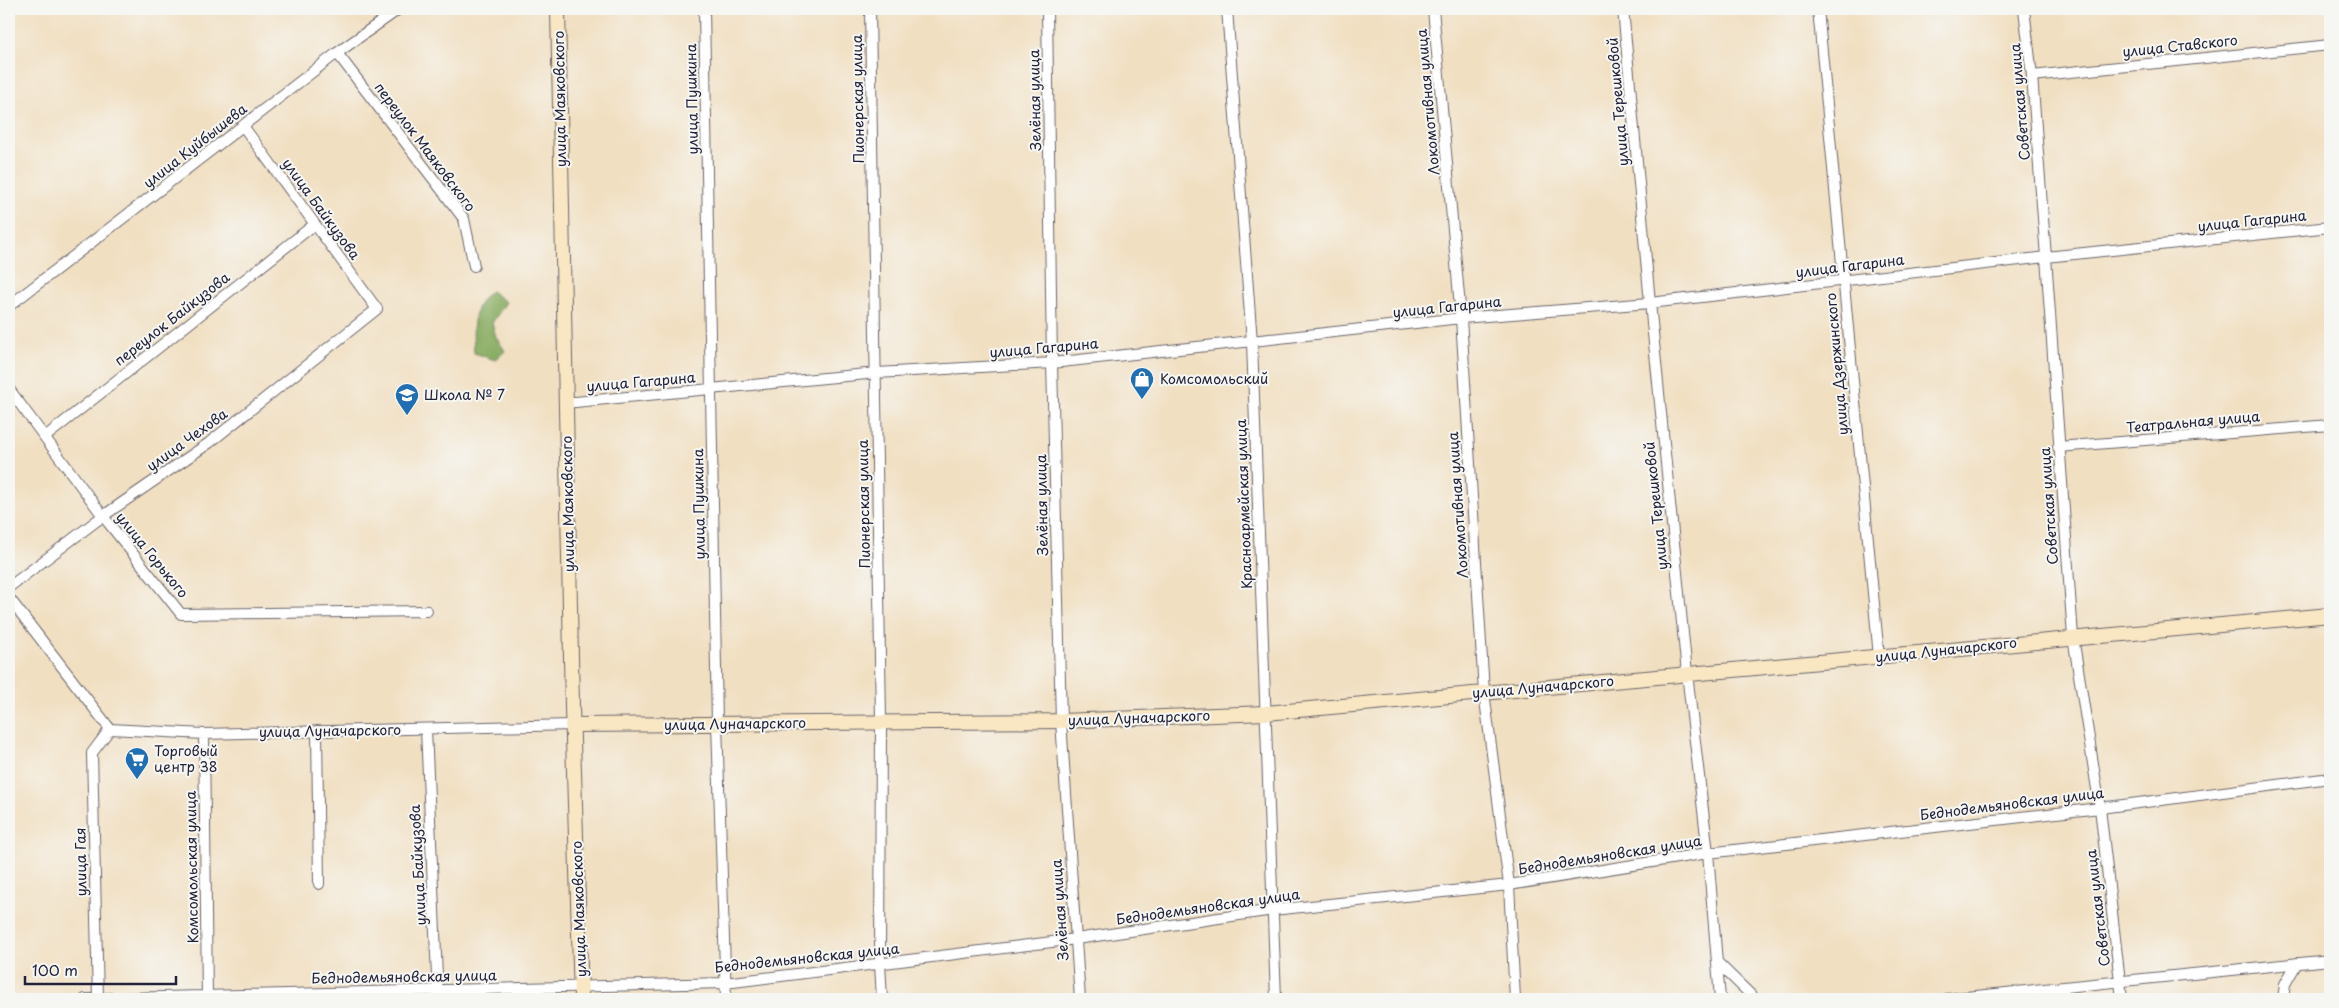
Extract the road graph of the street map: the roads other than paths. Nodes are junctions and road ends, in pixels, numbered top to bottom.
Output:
1 (399, 9) edge
2 (558, 9) edge
3 (704, 9) edge
4 (870, 9) edge
5 (1047, 9) edge
6 (1228, 9) edge
7 (1433, 9) edge
8 (1624, 9) edge
9 (1818, 9) edge
10 (2024, 9) edge
11 (2330, 45) edge
12 (337, 53) junction
13 (2032, 76) junction
14 (243, 126) junction
15 (315, 224) junction
16 (2330, 227) edge
17 (2046, 257) junction
18 (474, 266) dead end
19 (1843, 280) junction
20 (1650, 303) junction
21 (9, 306) edge
22 (377, 309) joint
23 (1461, 318) junction
24 (1252, 342) junction
25 (1052, 363) junction
26 (877, 373) junction
27 (9, 389) edge
28 (710, 390) junction
29 (565, 403) junction
30 (2330, 425) edge
31 (45, 437) junction
32 (2058, 448) junction
33 (103, 516) junction
34 (9, 587) edge
35 (9, 598) edge
36 (427, 611) dead end
37 (2330, 615) edge
38 (2073, 638) junction
39 (1879, 657) junction
40 (1687, 673) junction
41 (1484, 692) junction
42 (1266, 713) junction
43 (1061, 721) junction
44 (880, 722) junction
45 (717, 723) junction
46 (572, 726) junction
47 (110, 729) junction
48 (317, 730) junction
49 (426, 730) junction
50 (204, 734) junction
51 (2330, 778) edge
52 (2100, 808) junction
53 (1708, 853) junction
54 (319, 884) dead end
55 (1509, 886) junction
56 (1273, 910) junction
57 (1076, 939) junction
58 (2330, 960) edge
59 (1716, 962) junction
60 (2298, 963) junction
61 (880, 964) junction
62 (2120, 982) junction
63 (726, 983) junction
64 (581, 993) edge
65 (438, 995) edge
66 (319, 996) edge
67 (207, 998) edge
68 (85, 999) edge
69 (98, 999) edge
70 (726, 999) edge
71 (882, 999) edge
72 (1080, 999) edge
73 (1276, 999) edge
74 (1515, 999) edge
75 (1720, 999) edge
76 (1754, 999) edge
77 (1946, 999) edge
78 (2122, 999) edge
79 (2283, 999) edge

1 - 12 street, улица Куйбышева
2 - 29 main road, улица Маяковского
3 - 28 street, улица Пушкина
4 - 26 street, Пионерская улица
5 - 25 street, Зелёная улица
6 - 24 street, Красноармейская улица
7 - 23 street, Локомотивная улица
8 - 20 street, улица Терешковой
9 - 19 street, улица Дзержинского
10 - 13 street, Советская улица
11 - 13 street, улица Ставского
12 - 14 street, улица Куйбышева
12 - 18 street, переулок Маяковского
13 - 17 street, Советская улица
14 - 15 street, улица Байкузова
14 - 21 street, улица Куйбышева
15 - 22 street, улица Байкузова
15 - 31 street, переулок Байкузова
16 - 17 street, улица Гагарина
17 - 19 street, улица Гагарина
17 - 32 street, Советская улица
19 - 20 street, улица Гагарина
19 - 39 street, улица Дзержинского
20 - 23 street, улица Гагарина
20 - 40 street, улица Терешковой
22 - 33 street, улица Чехова
23 - 24 street, улица Гагарина
23 - 41 street, Локомотивная улица
24 - 25 street, улица Гагарина
24 - 42 street, Красноармейская улица
25 - 26 street, улица Гагарина
25 - 43 street, Зелёная улица
26 - 28 street, улица Гагарина
26 - 44 street, Пионерская улица
27 - 31 street, улица Горького
28 - 29 street, улица Гагарина
28 - 45 street, улица Пушкина
29 - 46 main road, улица Маяковского
30 - 32 street, Театральная улица
31 - 33 street, улица Горького
32 - 38 street, Советская улица
33 - 34 street, улица Чехова
33 - 36 street, улица Горького
35 - 47 street
37 - 38 main road, улица Луначарского
38 - 39 main road, улица Луначарского
38 - 52 street, Советская улица
39 - 40 main road, улица Луначарского
40 - 41 main road, улица Луначарского
40 - 53 street, улица Терешковой
41 - 42 main road, улица Луначарского
41 - 55 street, Локомотивная улица
42 - 43 main road, улица Луначарского
42 - 56 street, Красноармейская улица
43 - 44 main road, улица Луначарского
43 - 57 street, Зелёная улица
44 - 45 main road, улица Луначарского
44 - 61 street, Пионерская улица
45 - 46 main road, улица Луначарского
45 - 63 street, улица Пушкина
46 - 49 street, улица Луначарского
46 - 64 main road, улица Маяковского
47 - 50 street, улица Луначарского
47 - 69 street, улица Гая
48 - 49 street, улица Луначарского
48 - 50 street, улица Луначарского
48 - 54 street
49 - 65 street, улица Байкузова
50 - 67 street, Комсомольская улица
51 - 52 street, Беднодемьяновская улица
52 - 53 street, Беднодемьяновская улица
52 - 62 street, Советская улица
53 - 55 street, Беднодемьяновская улица
53 - 59 street, улица Терешковой
55 - 56 street, Беднодемьяновская улица
55 - 74 street, Локомотивная улица
56 - 57 street, Беднодемьяновская улица
56 - 73 street, Красноармейская улица
57 - 61 street, Беднодемьяновская улица
57 - 72 street, Зелёная улица
58 - 60 street
59 - 75 street, улица Терешковой
59 - 76 street
60 - 62 street
60 - 79 street
61 - 63 street, Беднодемьяновская улица
61 - 71 street, Пионерская улица
62 - 77 street
62 - 78 street, Советская улица
63 - 64 street, Беднодемьяновская улица
63 - 70 street, улица Пушкина
64 - 65 street, Беднодемьяновская улица
65 - 66 street, Беднодемьяновская улица
66 - 67 street, Беднодемьяновская улица
67 - 69 street, Беднодемьяновская улица
68 - 69 street, Беднодемьяновская улица

